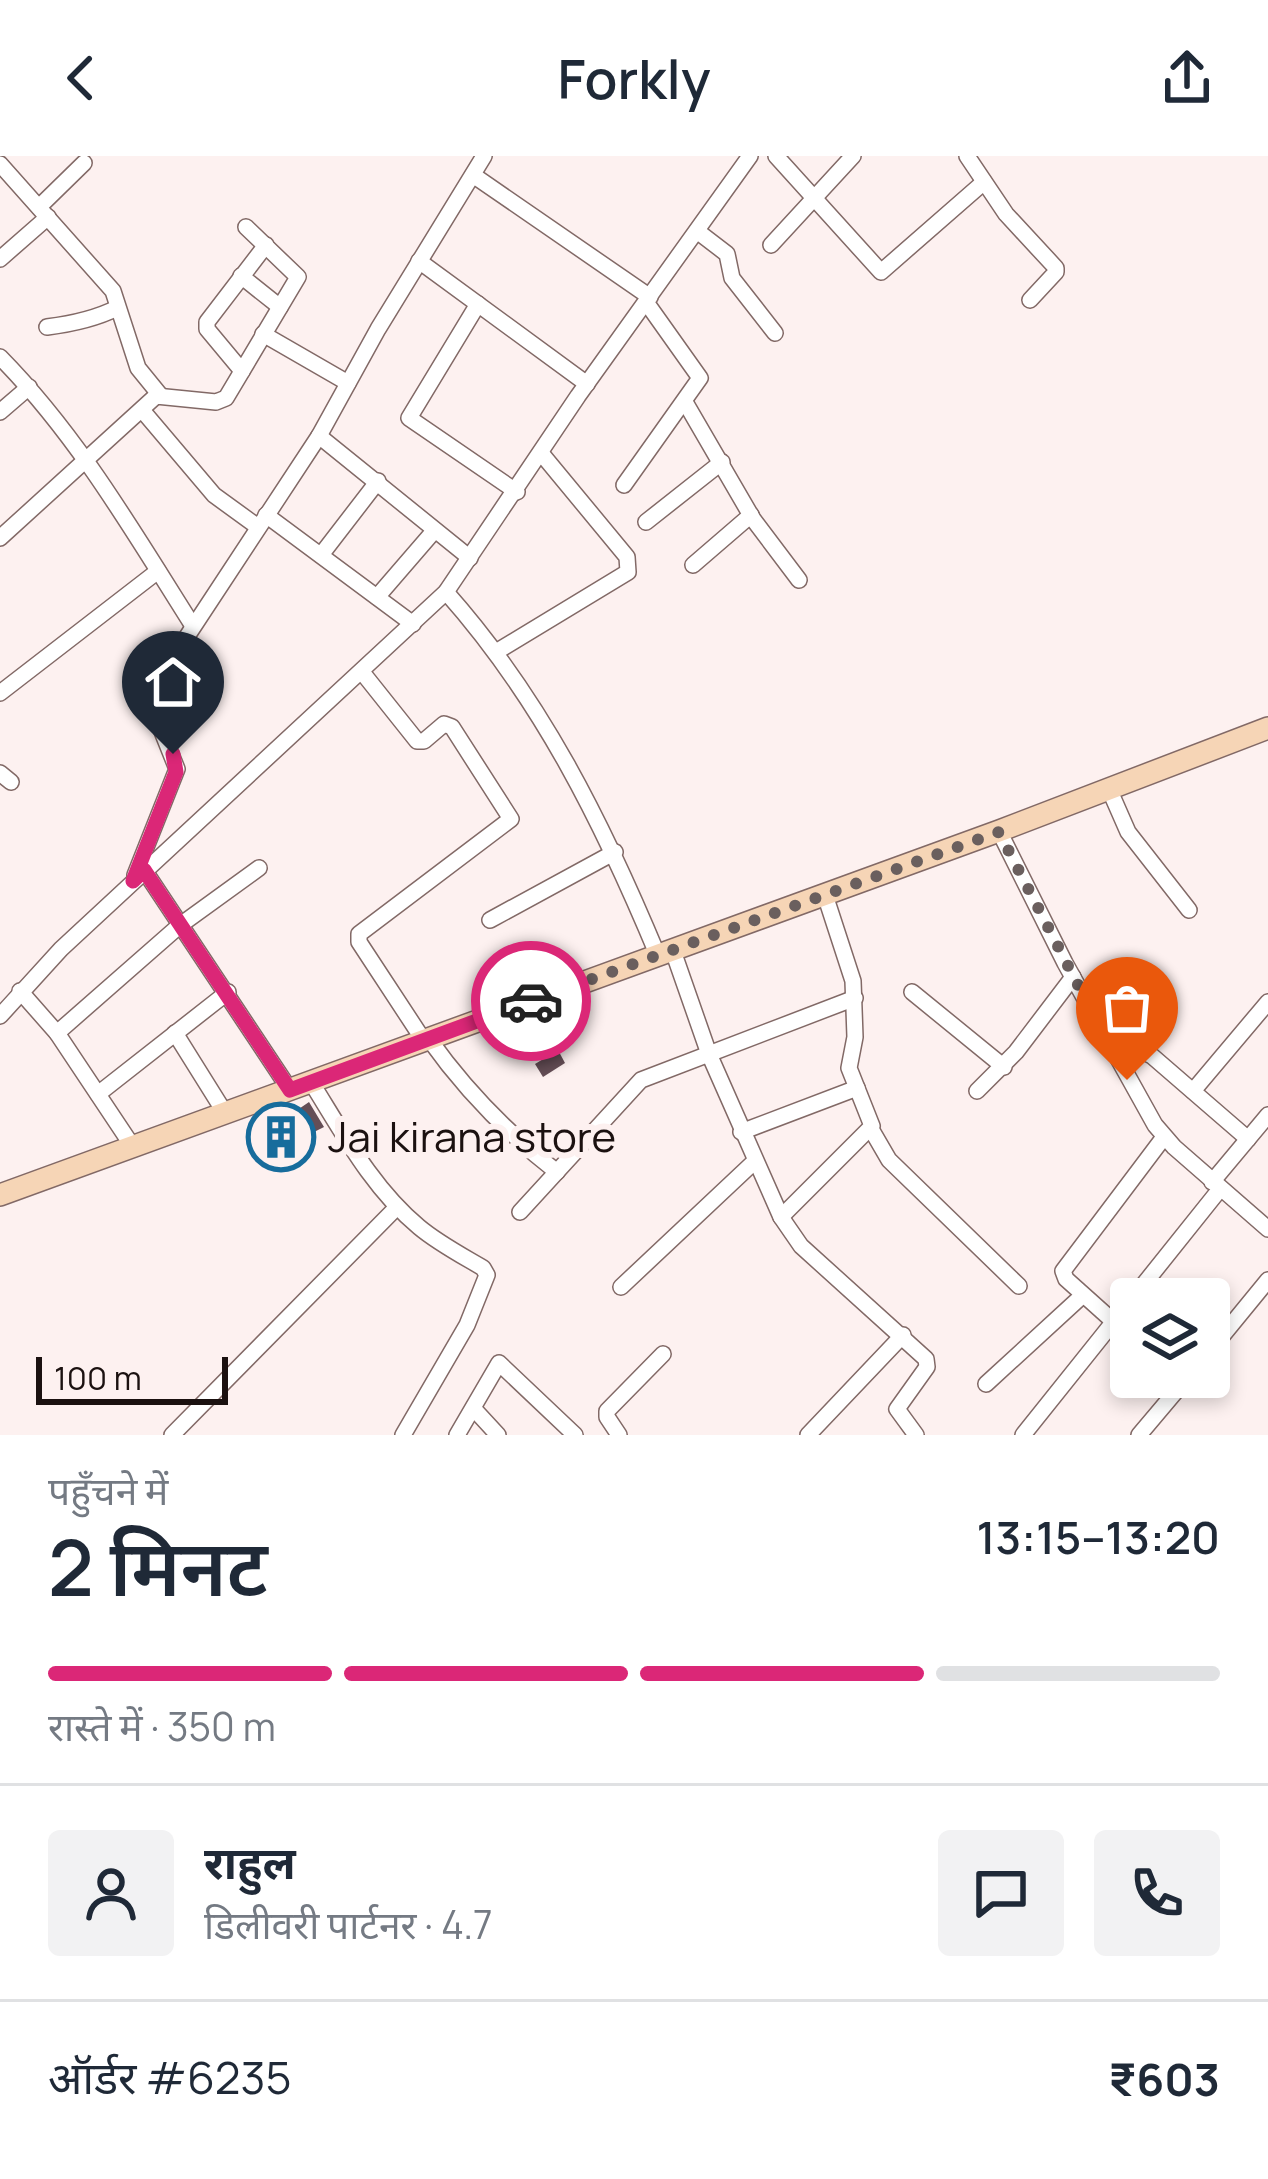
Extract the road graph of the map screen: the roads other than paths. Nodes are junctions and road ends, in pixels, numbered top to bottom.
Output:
1 (484, 156) edge
2 (750, 156) edge
3 (776, 156) edge
4 (854, 156) edge
5 (967, 156) edge
6 (84, 163) dead end
7 (0, 164) edge
8 (472, 175) junction
9 (984, 182) junction
10 (816, 197) junction
11 (44, 212) junction
12 (246, 227) dead end
13 (697, 231) junction
14 (266, 245) junction
15 (771, 245) dead end
16 (0, 259) edge
17 (419, 261) junction
18 (242, 276) junction
19 (648, 300) junction
20 (1030, 300) dead end
21 (478, 304) junction
22 (280, 307) junction
23 (117, 308) junction
24 (47, 327) dead end
25 (775, 333) dead end
26 (263, 334) junction
27 (0, 357) edge
28 (242, 371) junction
29 (348, 383) junction
30 (586, 384) junction
31 (29, 387) junction
32 (160, 394) junction
33 (685, 402) junction
34 (142, 410) junction
35 (0, 412) edge
36 (319, 436) junction
37 (542, 453) junction
38 (88, 462) junction
39 (722, 462) junction
40 (378, 481) junction
41 (624, 484) dead end
42 (517, 491) junction
43 (751, 515) junction
44 (262, 521) junction
45 (646, 522) dead end
46 (434, 531) junction
47 (0, 538) edge
48 (321, 556) junction
49 (470, 557) junction
50 (693, 565) dead end
51 (158, 572) junction
52 (799, 580) dead end
53 (446, 592) junction
54 (377, 597) junction
55 (413, 623) junction
56 (194, 626) junction
57 (496, 652) junction
58 (362, 672) junction
59 (0, 693) edge
60 (1268, 728) edge
61 (1110, 790) junction
62 (999, 832) junction
63 (614, 852) junction
64 (259, 868) dead end
65 (138, 876) junction
66 (825, 895) junction
67 (1189, 910) dead end
68 (490, 920) dead end
69 (179, 926) junction
70 (666, 953) junction
71 (1073, 977) junction
72 (20, 991) junction
73 (227, 992) junction
74 (912, 992) dead end
75 (855, 998) junction
76 (1268, 1002) edge
77 (0, 1016) edge
78 (1100, 1029) junction
79 (57, 1033) junction
80 (175, 1033) junction
81 (427, 1040) junction
82 (709, 1054) junction
83 (1004, 1066) junction
84 (301, 1086) junction
85 (857, 1088) junction
86 (977, 1091) dead end
87 (1193, 1091) junction
88 (98, 1094) junction
89 (226, 1113) junction
90 (1268, 1115) edge
91 (871, 1129) junction
92 (741, 1132) junction
93 (1164, 1137) junction
94 (1248, 1139) junction
95 (133, 1147) junction
96 (754, 1161) junction
97 (557, 1172) junction
98 (1216, 1186) junction
99 (0, 1195) edge
100 (397, 1208) junction
101 (520, 1212) dead end
102 (781, 1217) junction
103 (1268, 1229) edge
104 (1147, 1278) edge
105 (1268, 1280) edge
106 (1018, 1286) dead end
107 (621, 1287) dead end
108 (1083, 1294) junction
109 (1110, 1318) edge
110 (1230, 1326) edge
111 (1110, 1327) edge
112 (903, 1335) junction
113 (663, 1354) dead end
114 (986, 1384) dead end
115 (1170, 1398) edge
116 (474, 1409) junction
117 (172, 1435) edge
118 (403, 1435) edge
119 (457, 1435) edge
120 (498, 1435) edge
121 (575, 1435) edge
122 (619, 1435) edge
123 (808, 1435) edge
124 (916, 1435) edge
125 (1023, 1435) edge
126 (1139, 1435) edge

1 - 8 street
2 - 13 street
3 - 10 street
4 - 10 street
5 - 9 street
6 - 11 street
7 - 11 street
8 - 17 street
8 - 19 street
9 - 10 street
9 - 20 street
10 - 15 street
11 - 16 street
11 - 23 street
12 - 14 street
13 - 19 street
13 - 25 street
14 - 18 street
14 - 22 street
17 - 21 street
17 - 29 street
18 - 22 street
18 - 28 street
19 - 30 street
19 - 33 street
21 - 30 street
21 - 42 street
22 - 26 street
23 - 24 street
23 - 32 street
26 - 28 street
26 - 29 street
27 - 31 street
28 - 32 street
29 - 36 street
30 - 37 street
31 - 35 street
31 - 38 street
32 - 34 street
33 - 39 street
33 - 41 street
34 - 38 street
34 - 44 street
36 - 40 street
36 - 44 street
37 - 42 street
37 - 57 street
38 - 47 street
38 - 51 street
39 - 43 street
39 - 45 street
40 - 46 street
40 - 48 street
42 - 49 street
43 - 50 street
43 - 52 street
44 - 48 street
44 - 56 street
46 - 49 street
46 - 54 street
48 - 54 street
49 - 53 street
51 - 56 street
51 - 59 street
53 - 55 street
53 - 57 street
54 - 55 street
55 - 58 street
56 - 65 street
57 - 63 street
58 - 65 street
58 - 81 street
60 - 61 street
61 - 62 street
61 - 67 street
62 - 66 street
62 - 71 street
63 - 68 street
63 - 70 street
64 - 69 street
65 - 69 street
65 - 72 street
66 - 70 street
66 - 75 street
69 - 73 street
69 - 79 street
70 - 81 street
70 - 82 street
71 - 78 street
71 - 83 street
72 - 77 street
72 - 79 street
73 - 80 street
73 - 84 street
74 - 83 street
75 - 82 street
75 - 85 street
76 - 87 street
78 - 87 street
78 - 93 street
79 - 88 street
80 - 88 street
80 - 89 street
81 - 84 street
81 - 97 street
82 - 92 street
82 - 97 street
83 - 86 street
84 - 89 street
84 - 100 street
85 - 91 street
85 - 92 street
87 - 94 street
88 - 95 street
89 - 95 street
90 - 94 street
91 - 102 street
91 - 106 street
92 - 96 street
93 - 98 street
93 - 108 street
94 - 98 street
95 - 99 street
96 - 102 street
96 - 107 street
97 - 101 street
98 - 103 street
98 - 104 street
100 - 117 street
100 - 118 street
102 - 112 street
105 - 110 street
108 - 109 street
108 - 114 street
111 - 125 street
112 - 123 street
112 - 124 street
113 - 122 street
115 - 126 street
116 - 119 street
116 - 120 street
116 - 121 street

